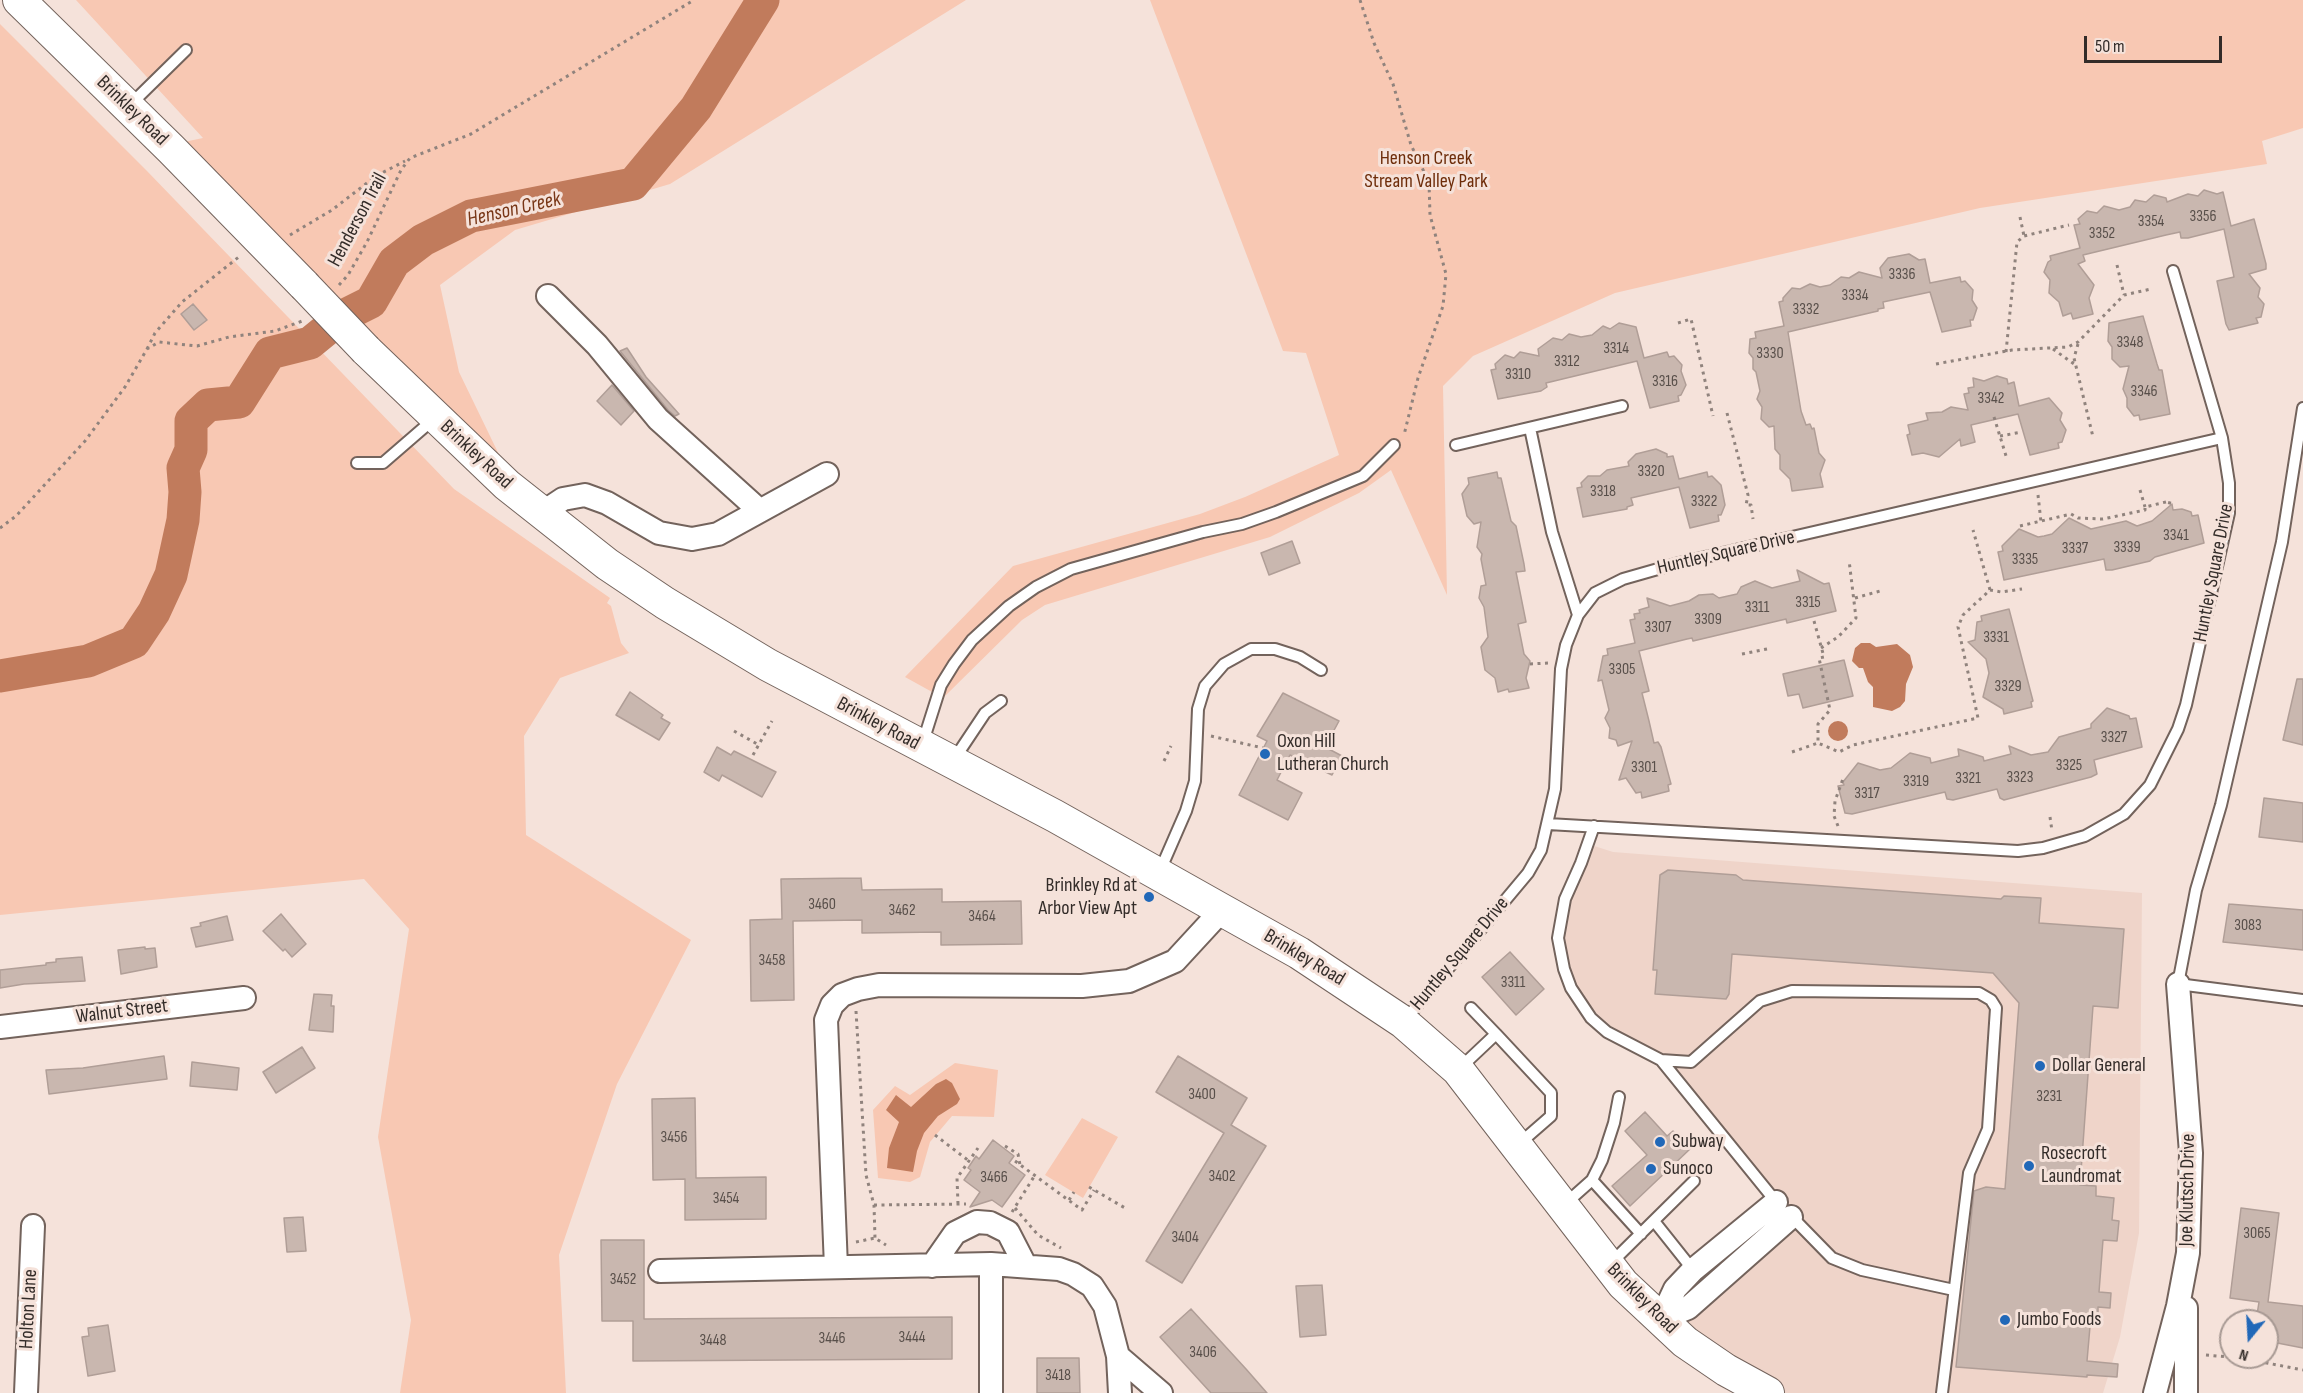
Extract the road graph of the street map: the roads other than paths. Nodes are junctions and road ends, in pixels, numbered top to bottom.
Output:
1 (19, 0) edge
2 (186, 50) dead end
3 (129, 107) junction
4 (2174, 271) dead end
5 (548, 296) dead end
6 (1622, 406) dead end
7 (2303, 408) edge
8 (435, 417) junction
9 (1530, 428) junction
10 (2222, 438) junction
11 (1394, 445) road end
12 (1456, 445) dead end
13 (357, 463) dead end
14 (827, 474) dead end
15 (760, 511) junction
16 (542, 513) junction
17 (1578, 615) junction
18 (1321, 670) dead end
19 (1001, 701) dead end
20 (922, 747) junction
21 (952, 762) junction
22 (1548, 824) junction
23 (1594, 826) junction
24 (1158, 873) junction
25 (1222, 910) junction
26 (2178, 984) junction
27 (244, 998) dead end
28 (2303, 1000) edge
29 (1471, 1008) dead end
30 (1403, 1022) junction
31 (0, 1027) edge
32 (1496, 1034) junction
33 (1660, 1060) junction
34 (1458, 1070) junction
35 (1619, 1097) dead end
36 (1517, 1146) junction
37 (1592, 1179) junction
38 (1694, 1181) dead end
39 (1563, 1206) junction
40 (1784, 1209) junction
41 (1654, 1221) junction
42 (33, 1226) dead end
43 (1641, 1234) junction
44 (991, 1264) junction
45 (1025, 1265) junction
46 (932, 1266) junction
47 (1608, 1266) junction
48 (836, 1267) junction
49 (1693, 1270) junction
50 (660, 1271) dead end
51 (2184, 1280) junction
52 (1954, 1290) junction
53 (1661, 1319) junction
54 (1118, 1356) junction
55 (26, 1393) edge
56 (991, 1393) edge
57 (1120, 1393) edge
58 (1161, 1393) edge
59 (1768, 1393) edge
60 (1942, 1393) edge
61 (2155, 1393) edge
62 (2186, 1393) edge

1 - 3 main road, Brinkley Road
2 - 3 lane
3 - 8 main road, Brinkley Road, bridge
4 - 10 lane
5 - 15 street
6 - 9 lane
7 - 26 lane
8 - 13 lane
8 - 16 main road, Brinkley Road
9 - 12 lane
9 - 17 lane
10 - 17 lane, Huntley Square Drive
10 - 23 lane, Huntley Square Drive
11 - 20 lane
14 - 15 street
15 - 16 street
16 - 20 main road, Brinkley Road
17 - 22 lane, Huntley Square Drive
18 - 24 lane
19 - 21 lane
20 - 21 main road, Brinkley Road
21 - 24 main road, Brinkley Road
22 - 23 lane, Huntley Square Drive
22 - 30 lane, Huntley Square Drive
23 - 33 lane
24 - 25 main road, Brinkley Road
25 - 30 main road, Brinkley Road
25 - 48 street
26 - 28 lane
26 - 51 street, Joe Klutsch Drive
27 - 31 street, Walnut Street
29 - 32 lane
30 - 34 main road, Brinkley Road
32 - 34 lane
32 - 36 lane
33 - 40 lane
33 - 52 lane
34 - 36 main road, Brinkley Road
35 - 37 lane
36 - 39 main road, Brinkley Road
37 - 39 lane
37 - 43 lane
38 - 41 lane
39 - 47 main road, Brinkley Road
40 - 49 street
40 - 52 lane
40 - 53 street
41 - 43 lane
41 - 49 lane
42 - 55 street, Holton Lane
43 - 47 lane
44 - 45 street
44 - 46 street
44 - 56 street
45 - 46 street
45 - 54 street
46 - 48 street
47 - 53 main road, Brinkley Road
48 - 50 street
49 - 53 street
51 - 61 street, Joe Klutsch Drive
51 - 62 street
52 - 60 lane
53 - 59 main road, Brinkley Road
54 - 57 street
54 - 58 street

